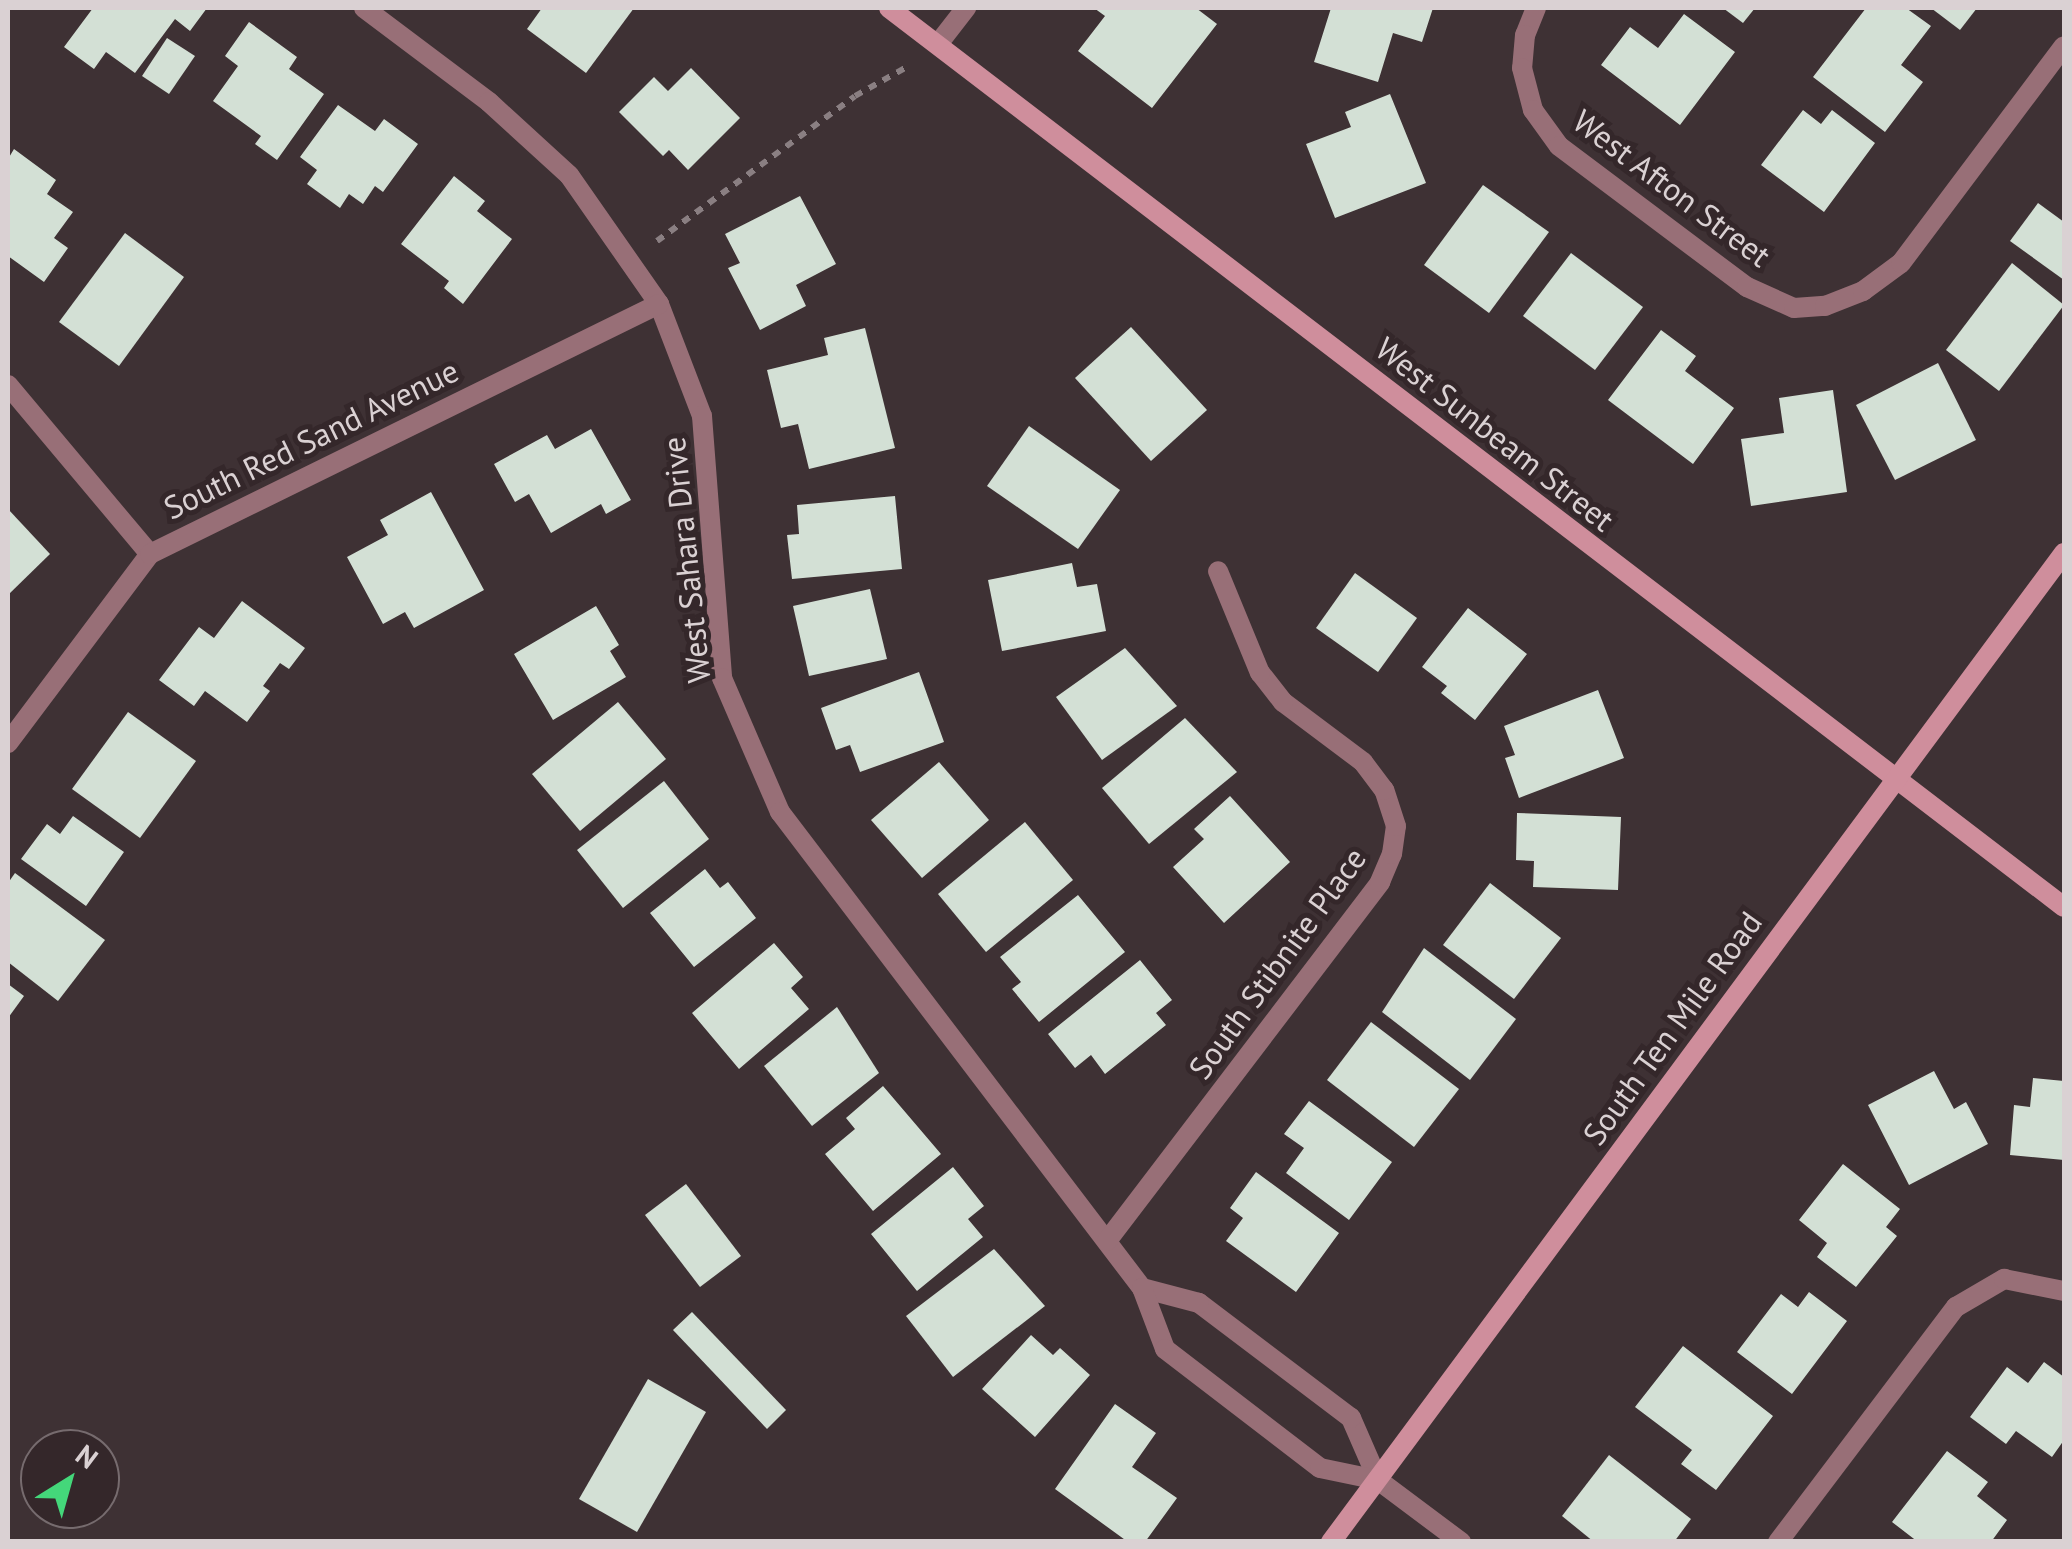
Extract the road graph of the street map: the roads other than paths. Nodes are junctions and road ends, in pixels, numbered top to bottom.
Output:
1 (364, 8) edge
2 (889, 8) edge
3 (966, 8) edge
4 (1536, 8) edge
5 (938, 44) junction
6 (2064, 46) edge
7 (659, 304) junction
8 (8, 385) edge
9 (2064, 552) edge
10 (150, 554) junction
11 (1218, 571) dead end
12 (8, 743) edge
13 (1892, 777) junction
14 (2064, 907) edge
15 (1107, 1242) junction
16 (1142, 1288) junction
17 (2064, 1291) edge
18 (1378, 1480) junction
19 (1331, 1542) edge
20 (1461, 1542) edge
21 (1778, 1542) edge

1 - 7 street, West Sahara Drive
2 - 5 street, West Sunbeam Street
3 - 5 street
4 - 6 street, West Afton Street
5 - 13 street, West Sunbeam Street
7 - 10 street, South Red Sand Avenue
7 - 15 street, West Sahara Drive
8 - 10 street
9 - 13 street, South Ten Mile Road
10 - 12 street, South Red Sand Avenue
11 - 15 street, South Stibnite Place
13 - 14 street, West Sunbeam Street
13 - 18 street, South Ten Mile Road
15 - 16 street, West Sahara Drive
16 - 18 street, West Sahara Drive
16 - 18 street, West Sahara Drive
17 - 21 street
18 - 19 street, South Ten Mile Road
18 - 20 street, West Sahara Drive

